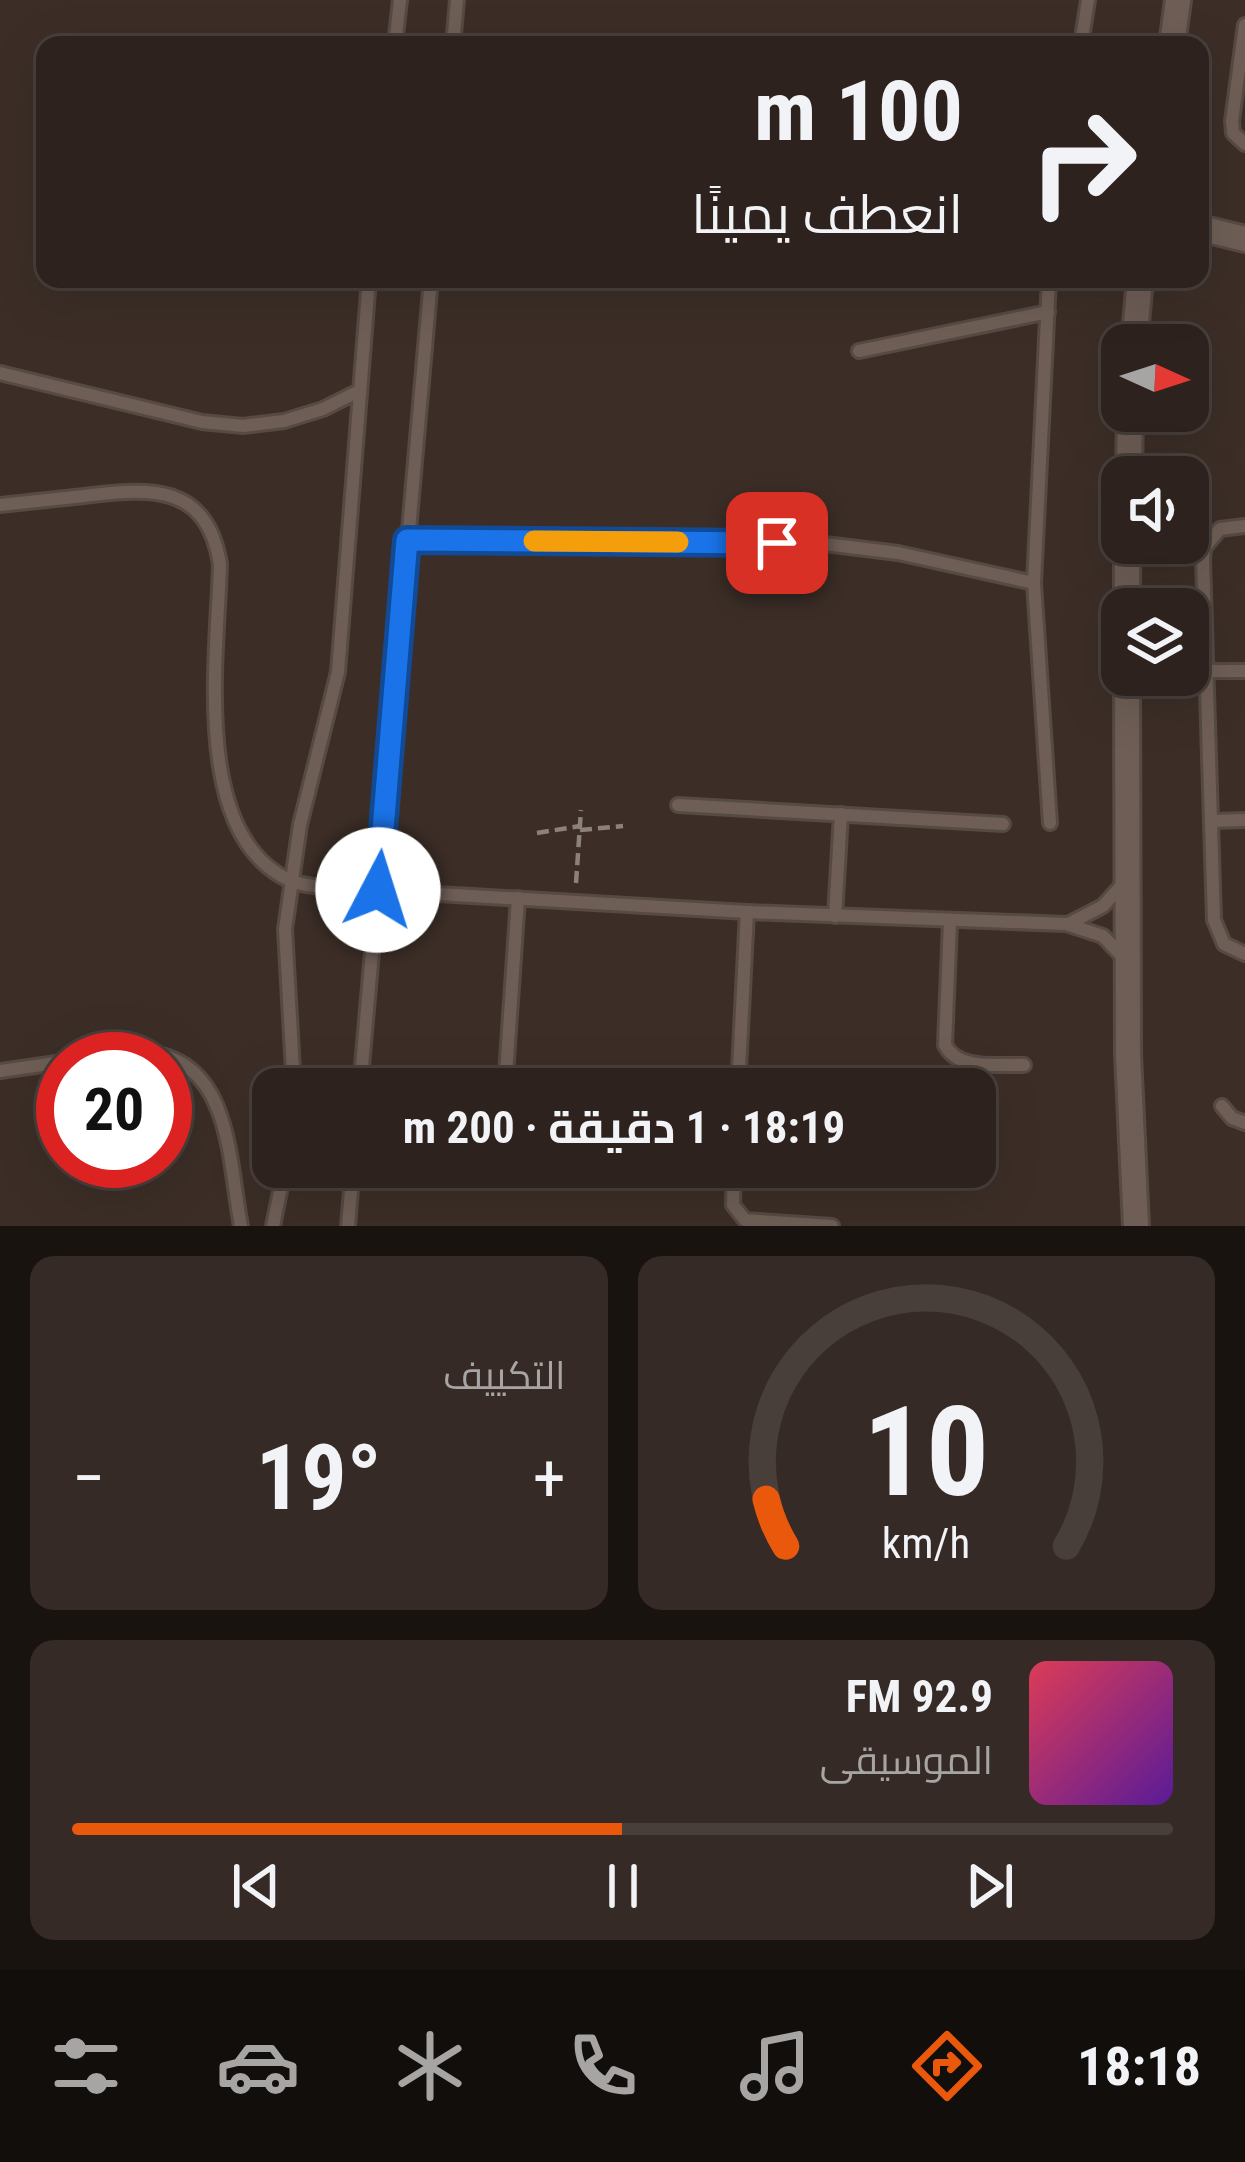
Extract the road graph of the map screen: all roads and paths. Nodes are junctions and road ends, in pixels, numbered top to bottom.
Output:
1 (400, 0) edge
2 (457, 0) edge
3 (1088, 0) edge
4 (1178, 0) edge
5 (1245, 25) edge
6 (396, 36) edge
7 (454, 36) edge
8 (1082, 36) edge
9 (1173, 36) edge
10 (1245, 144) edge
11 (1209, 230) edge
12 (1245, 239) edge
13 (368, 288) edge
14 (430, 288) edge
15 (1049, 288) edge
16 (1139, 288) edge
17 (1048, 312) junction
18 (1136, 324) edge
19 (859, 351) dead end
20 (0, 373) edge
21 (359, 391) junction
22 (0, 506) edge
23 (1245, 526) edge
24 (407, 540) junction
25 (1034, 583) junction
26 (1204, 588) edge
27 (1245, 670) edge
28 (1209, 671) edge
29 (1127, 696) edge
30 (1206, 696) edge
31 (678, 805) dead end
32 (581, 810) dead end
33 (841, 814) junction
34 (1245, 820) edge
35 (1211, 821) junction
36 (1050, 823) dead end
37 (1003, 824) dead end
38 (623, 826) dead end
39 (580, 828) junction
40 (537, 833) dead end
41 (1129, 875) junction
42 (290, 881) junction
43 (378, 890) junction
44 (518, 898) junction
45 (575, 901) junction
46 (747, 912) junction
47 (835, 916) junction
48 (950, 922) junction
49 (1066, 924) junction
50 (1245, 954) edge
51 (1128, 965) junction
52 (1024, 1065) dead end
53 (36, 1066) edge
54 (293, 1068) edge
55 (362, 1068) edge
56 (507, 1068) edge
57 (739, 1068) edge
58 (192, 1069) edge
59 (0, 1071) edge
60 (1222, 1106) dead end
61 (1245, 1123) edge
62 (281, 1188) edge
63 (351, 1188) edge
64 (734, 1188) edge
65 (241, 1226) edge
66 (273, 1226) edge
67 (348, 1226) edge
68 (832, 1226) edge
69 (1136, 1226) edge

1 - 6 lane
2 - 7 lane
3 - 8 lane
4 - 9 street
5 - 10 lane
11 - 12 street
13 - 21 lane
14 - 24 lane
15 - 17 lane
16 - 18 street
17 - 19 lane
17 - 25 lane
20 - 21 lane
21 - 42 lane
22 - 42 lane
23 - 26 lane
24 - 25 lane
24 - 43 lane
25 - 36 lane
27 - 28 lane
29 - 41 street
30 - 35 lane
31 - 33 lane
32 - 39 path
33 - 37 lane
33 - 47 lane
34 - 35 lane
35 - 50 lane
38 - 39 path
39 - 40 path
39 - 45 path
41 - 49 lane
41 - 51 street
42 - 43 lane
42 - 54 lane
43 - 44 lane
43 - 55 lane
44 - 45 lane
44 - 56 lane
45 - 46 lane
46 - 47 lane
46 - 57 lane
47 - 48 lane
48 - 49 lane
48 - 52 lane
49 - 51 lane
51 - 69 street
53 - 59 lane
58 - 65 lane
60 - 61 lane
62 - 66 lane
63 - 67 lane
64 - 68 lane

